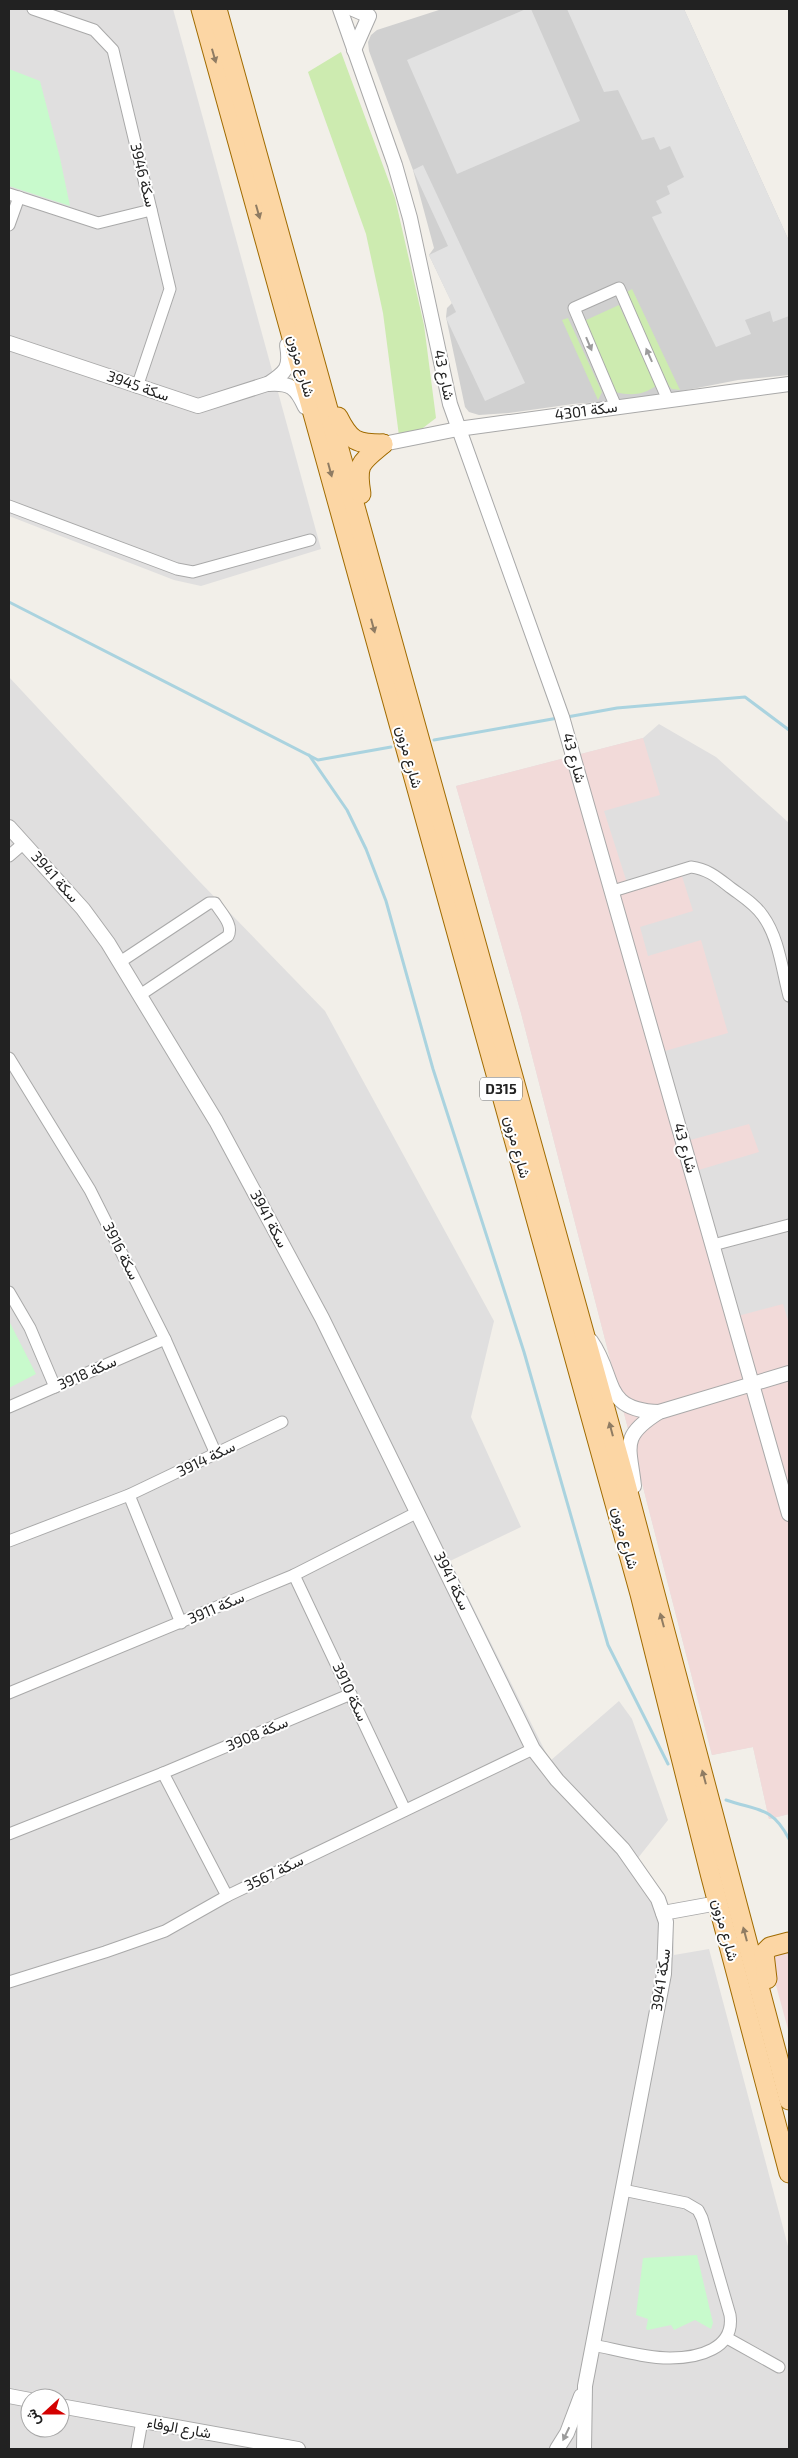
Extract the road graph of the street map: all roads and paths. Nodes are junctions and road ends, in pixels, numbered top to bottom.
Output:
1 (33, 9) edge
2 (201, 9) edge
3 (217, 9) edge
4 (224, 9) edge
5 (340, 9) edge
6 (353, 9) edge
7 (354, 50) junction
8 (230, 56) junction
9 (14, 195) edge
10 (151, 210) junction
11 (9, 225) edge
12 (278, 283) junction
13 (9, 343) edge
14 (267, 384) junction
15 (789, 384) edge
16 (137, 387) junction
17 (323, 391) junction
18 (668, 400) junction
19 (616, 407) junction
20 (458, 429) junction
21 (383, 444) junction
22 (324, 445) junction
23 (9, 506) edge
24 (310, 540) dead end
25 (376, 579) junction
26 (9, 827) edge
27 (24, 843) junction
28 (9, 856) edge
29 (613, 891) junction
30 (120, 962) junction
31 (140, 995) junction
32 (789, 996) edge
33 (10, 1061) edge
34 (789, 1225) edge
35 (712, 1245) junction
36 (9, 1292) edge
37 (584, 1334) junction
38 (165, 1339) junction
39 (789, 1373) edge
40 (753, 1383) junction
41 (56, 1387) junction
42 (9, 1407) edge
43 (659, 1412) junction
44 (282, 1422) dead end
45 (216, 1454) junction
46 (129, 1495) junction
47 (632, 1506) junction
48 (418, 1512) junction
49 (789, 1514) edge
50 (9, 1541) edge
51 (294, 1575) junction
52 (181, 1623) junction
53 (9, 1693) edge
54 (351, 1694) junction
55 (533, 1749) junction
56 (164, 1773) junction
57 (405, 1810) junction
58 (9, 1834) edge
59 (227, 1896) junction
60 (718, 1903) junction
61 (664, 1913) junction
62 (789, 1942) edge
63 (9, 1981) edge
64 (789, 2093) edge
65 (789, 2100) edge
66 (789, 2173) edge
67 (623, 2190) junction
68 (727, 2338) junction
69 (593, 2345) junction
70 (779, 2367) dead end
71 (585, 2386) junction
72 (70, 2408) edge
73 (142, 2421) junction
74 (137, 2449) edge
75 (298, 2449) edge
76 (557, 2449) edge
77 (584, 2449) edge

1 - 10 street, سكة 3946
2 -> 12 main road, شارع مزون / D315
3 - 8 main road, شارع مزون / D315
4 - 8 main road
5 - 7 street, شارع 43
6 - 7 street
7 - 20 street, شارع 43
8 - 17 main road, شارع مزون / D315
9 - 10 street
9 - 11 street
10 - 16 street, سكة 3946
12 - 14 street
12 - 22 main road, شارع مزون / D315
13 - 16 street, سكة 3945
14 - 16 street, سكة 3945
14 - 22 street
15 - 18 street, سكة 4301
17 - 21 main road
17 - 25 main road, شارع مزون / D315
18 - 19 street, سكة 4301
18 -> 19 street
19 - 20 street, سكة 4301
20 - 21 street, سكة 4301
20 - 29 street, شارع 43
21 - 25 main road
22 -> 60 main road, شارع مزون / D315
23 - 24 street
25 - 37 main road, شارع مزون / D315
26 - 27 street, سكة 3941
27 - 28 street
27 - 30 street, سكة 3941
29 - 32 street
29 - 35 street, شارع 43
30 - 31 street, سكة 3941
30 - 31 street
31 - 48 street, سكة 3941
33 - 38 street, سكة 3916
34 - 35 street
35 - 40 street, شارع 43
36 - 41 street
37 - 43 street
47 -> 37 main road, شارع مزون / D315
38 - 41 street, سكة 3918
38 - 45 street, سكة 3916
39 - 40 street
40 - 43 street
40 - 49 street, شارع 43
41 - 42 street, سكة 3918
43 - 47 street
44 - 45 street, سكة 3914
45 - 46 street, سكة 3914
46 - 50 street, سكة 3914
46 - 52 street
65 -> 47 main road, شارع مزون / D315
48 - 51 street, سكة 3911
48 - 55 street, سكة 3941
51 - 52 street, سكة 3911
51 - 54 street, سكة 3910
52 - 53 street, سكة 3911
54 - 56 street, سكة 3908
54 - 57 street, سكة 3910
55 - 57 street, سكة 3567
55 - 61 street, سكة 3941
56 - 58 street, سكة 3908
56 - 59 street
57 - 59 street, سكة 3567
59 - 63 street, سكة 3567
60 - 61 street
60 - 66 main road, شارع مزون / D315
61 - 67 street, سكة 3941
62 - 64 main road
67 - 68 street
67 - 69 street, سكة 3941
68 - 69 street
68 - 70 street
69 - 71 street, سكة 3941
71 -> 76 street, سكة 3941
71 - 77 street, سكة 3941
72 - 73 street, شارع الوفاء
73 - 74 street
73 - 75 street, شارع الوفاء

